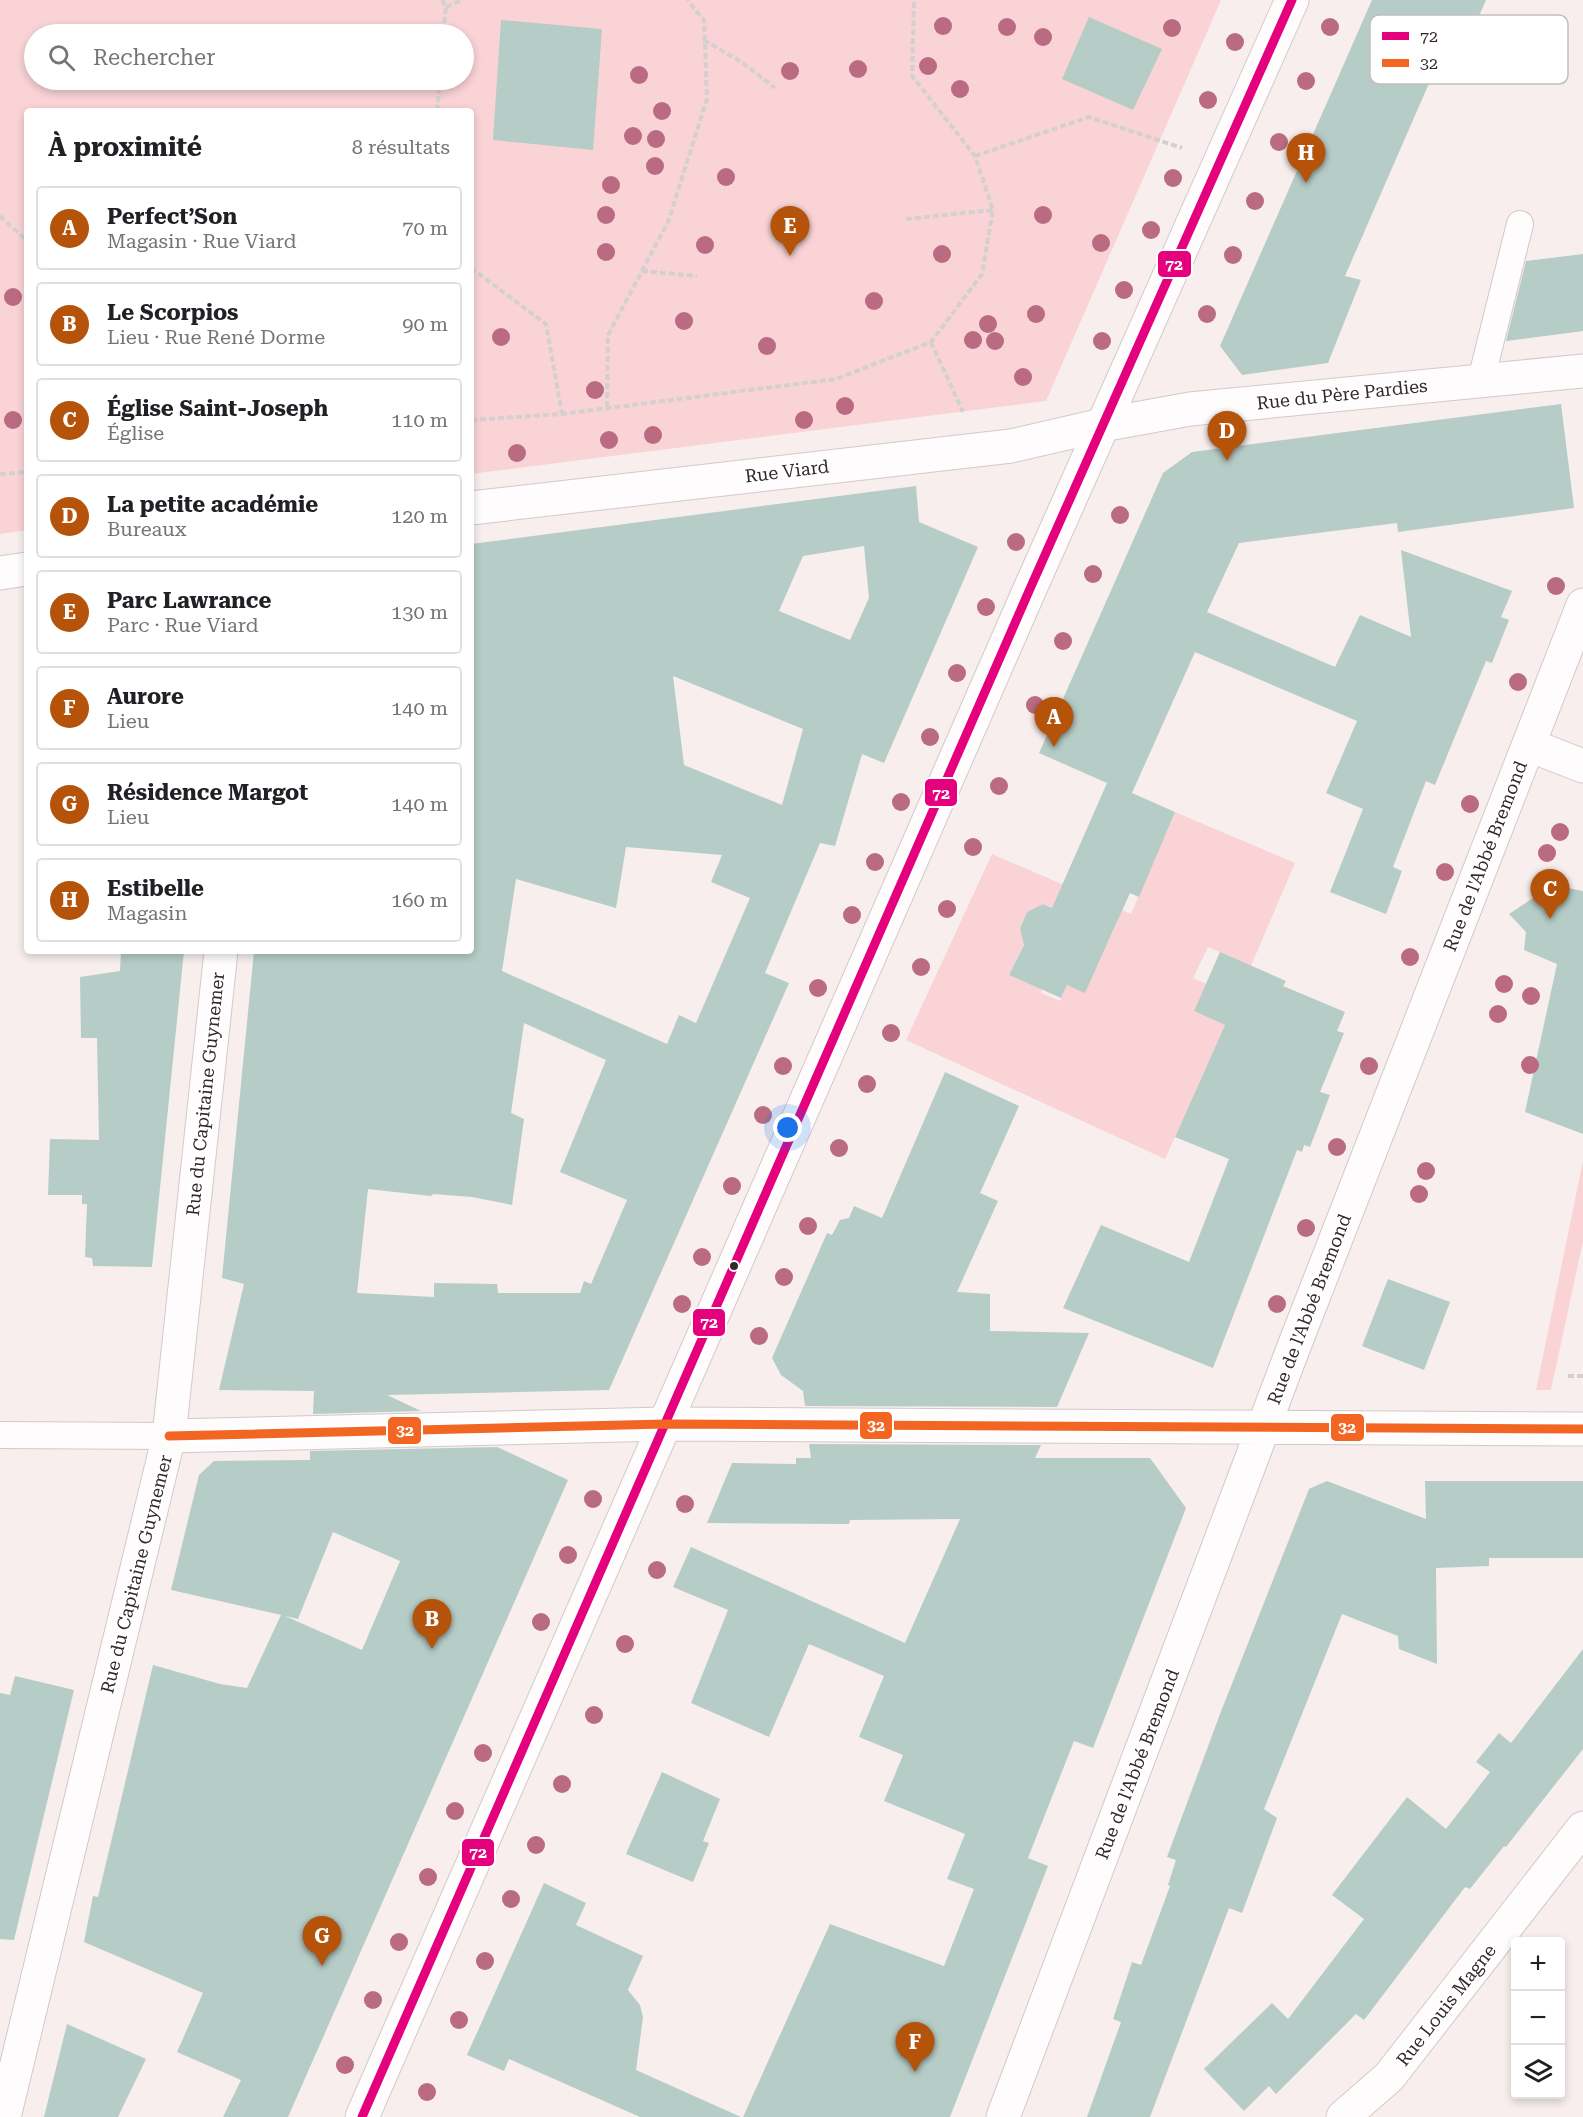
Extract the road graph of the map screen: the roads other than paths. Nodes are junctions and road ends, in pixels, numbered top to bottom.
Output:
1 (1292, 0) edge
2 (1520, 224) dead end
3 (1583, 371) edge
4 (1481, 380) junction
5 (1102, 425) junction
6 (474, 508) edge
7 (24, 569) edge
8 (0, 573) edge
9 (1583, 605) edge
10 (1529, 745) junction
11 (1583, 766) edge
12 (221, 954) edge
13 (665, 1424) junction
14 (1264, 1427) junction
15 (1583, 1429) edge
16 (0, 1435) edge
17 (169, 1436) junction
18 (1583, 1828) edge
19 (4, 2117) edge
20 (362, 2117) edge
21 (1003, 2117) edge
22 (1343, 2117) edge

1 - 5 street
2 - 4 lane
3 - 4 street, Rue du Père Pardies
4 - 5 street, Rue du Père Pardies
5 - 6 street, Rue Viard
5 - 13 street
7 - 8 street
9 - 10 street, Rue de l'Abbé Bremond
10 - 11 street
10 - 14 street, Rue de l'Abbé Bremond
12 - 17 street, Rue du Capitaine Guynemer
13 - 14 street
13 - 17 street
13 - 20 street
14 - 15 street
14 - 21 street, Rue de l'Abbé Bremond
16 - 17 lane
17 - 19 street, Rue du Capitaine Guynemer
18 - 22 street, Rue Louis Magne

